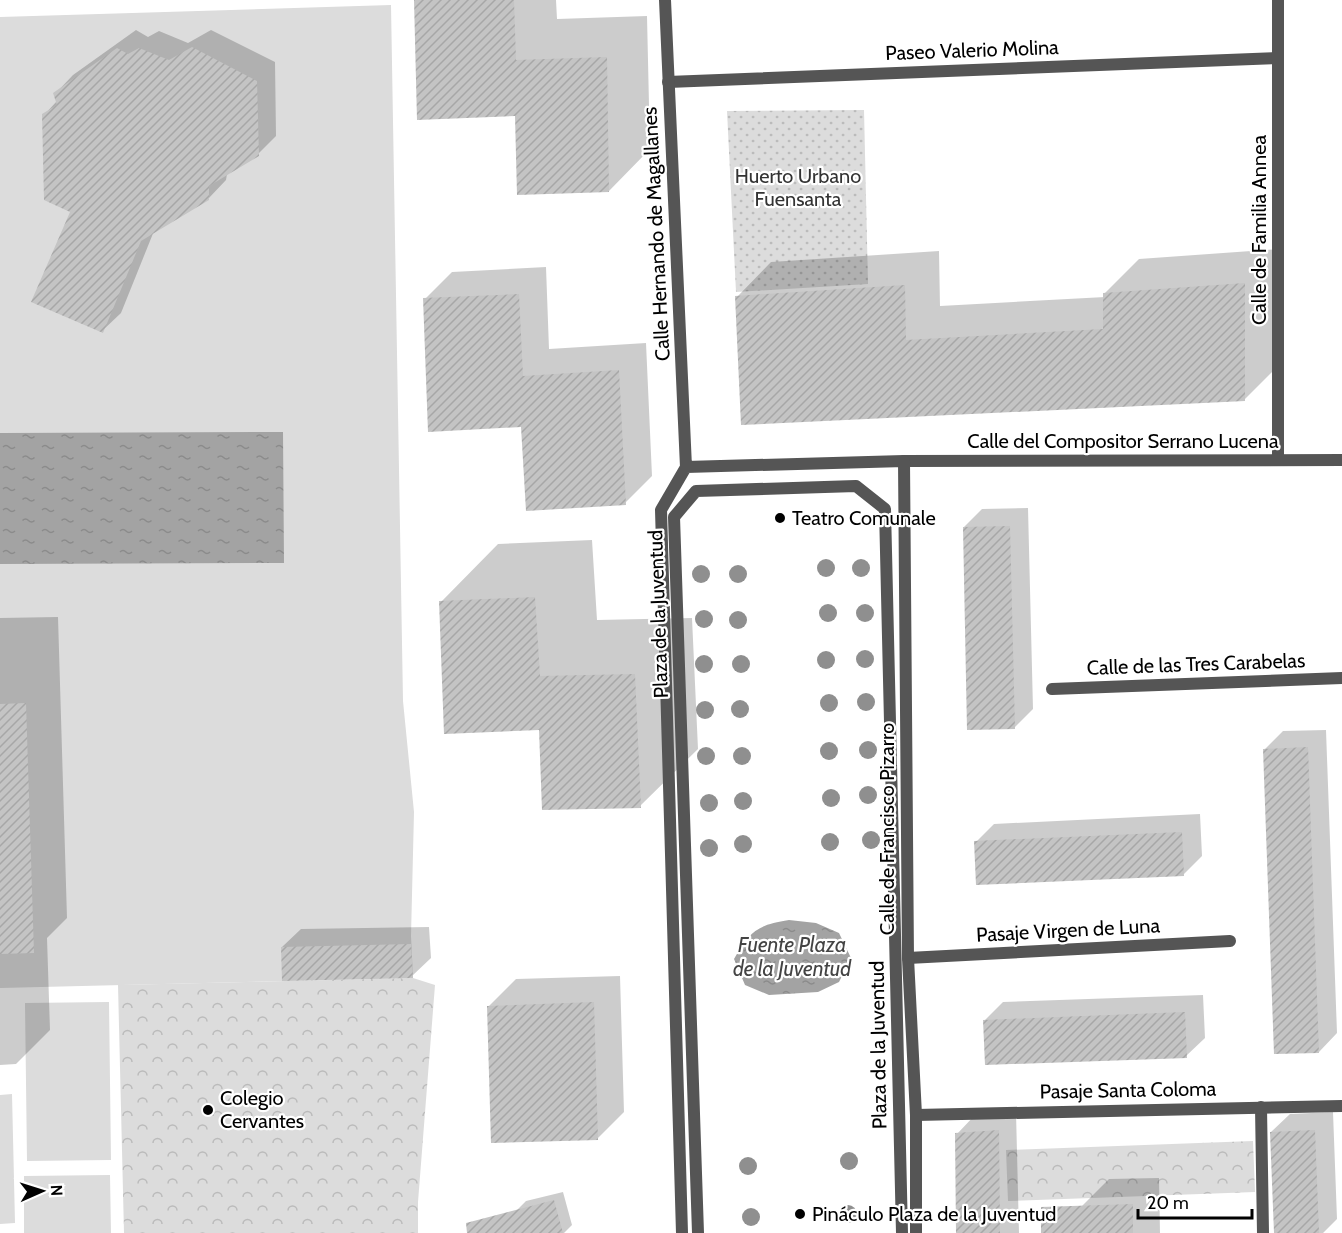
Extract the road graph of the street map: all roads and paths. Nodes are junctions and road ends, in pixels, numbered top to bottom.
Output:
1 (665, 0) edge
2 (1278, 0) edge
3 (1278, 58) junction
4 (668, 82) junction
5 (1278, 460) junction
6 (1342, 460) edge
7 (904, 461) junction
8 (686, 467) junction
9 (1342, 678) edge
10 (1052, 689) dead end
11 (1230, 941) dead end
12 (908, 958) junction
13 (1342, 1106) edge
14 (1261, 1107) junction
15 (916, 1115) junction
16 (682, 1233) edge
17 (698, 1233) edge
18 (902, 1233) edge
19 (916, 1233) edge
20 (1263, 1233) edge

1 - 4 street, Calle Hernando de Magallanes
2 - 3 street, Calle de Familia Annea
3 - 4 street, Paseo Valerio Molina
3 - 5 street, Calle de Familia Annea
4 - 8 street, Calle Hernando de Magallanes
5 - 6 street, Calle del Compositor Serrano Lucena
5 - 7 street, Calle del Compositor Serrano Lucena
7 - 8 street
7 - 12 street, Calle de Francisco Pizarro
8 - 16 street, Plaza de la Juventud
9 - 10 street, Calle de las Tres Carabelas
11 - 12 street, Pasaje Virgen de Luna
12 - 15 street, Calle de Francisco Pizarro
13 - 14 street, Pasaje Santa Coloma
14 - 15 street, Pasaje Santa Coloma
14 - 20 street
15 - 19 street, Calle de Francisco Pizarro
17 - 18 street, Plaza de la Juventud

